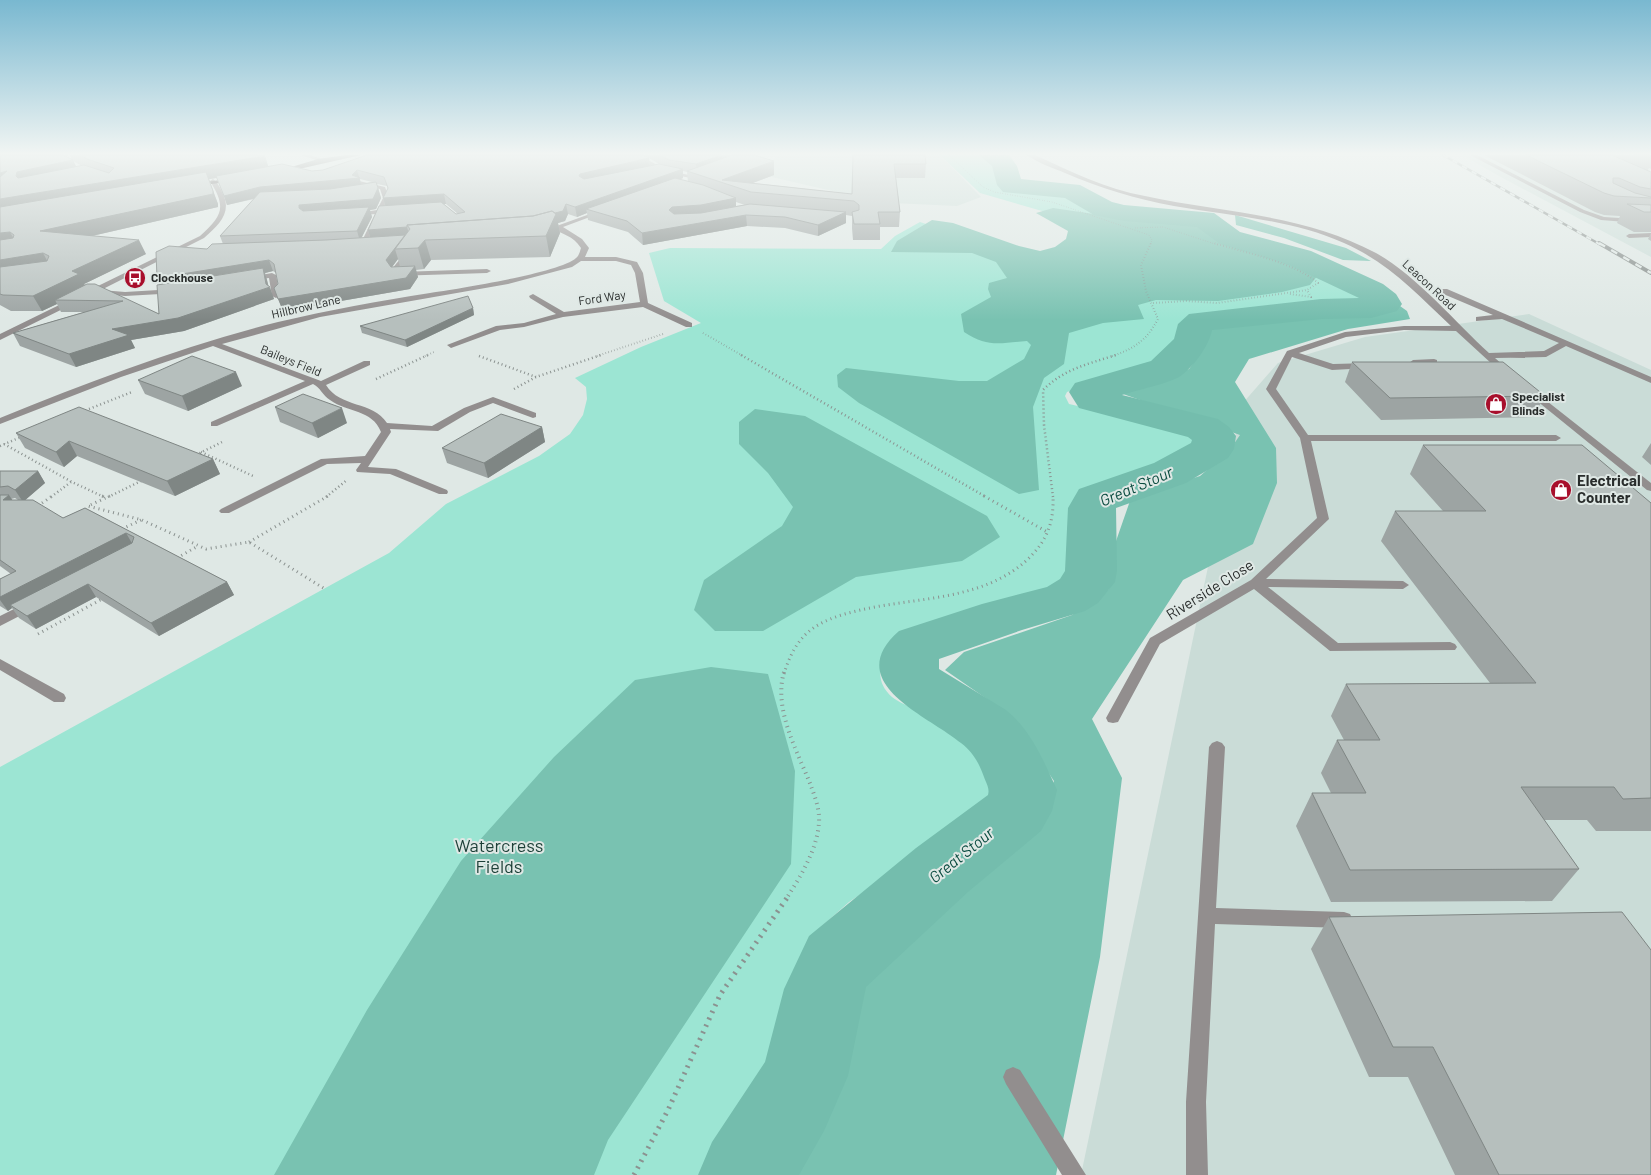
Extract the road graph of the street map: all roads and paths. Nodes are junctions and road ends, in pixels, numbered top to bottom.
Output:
1 (226, 210) edge
2 (606, 210) edge
3 (1076, 210) edge
4 (1213, 210) edge
5 (1582, 210) edge
6 (399, 211) edge
7 (379, 212) junction
8 (1642, 213) edge
9 (343, 214) edge
10 (1651, 214) edge
11 (1651, 222) edge
12 (558, 227) junction
13 (1132, 228) junction
14 (544, 230) edge
15 (1651, 235) edge
16 (1629, 236) dead end
17 (402, 242) edge
18 (363, 244) junction
19 (373, 244) edge
20 (355, 245) edge
21 (182, 248) junction
22 (194, 250) edge
23 (580, 259) junction
24 (487, 271) dead end
25 (446, 279) junction
26 (239, 280) edge
27 (183, 290) edge
28 (1307, 290) junction
29 (1444, 291) dead end
30 (93, 292) junction
31 (1287, 293) junction
32 (276, 296) edge
33 (435, 296) junction
34 (533, 296) dead end
35 (644, 304) junction
36 (1152, 304) junction
37 (562, 315) junction
38 (1507, 316) junction
39 (1479, 320) dead end
40 (689, 325) junction
41 (0, 326) edge
42 (22, 326) junction
43 (1460, 329) junction
44 (0, 337) edge
45 (1566, 343) junction
46 (215, 344) junction
47 (451, 345) joint
48 (433, 349) dead end
49 (1290, 353) junction
50 (1486, 356) junction
51 (1434, 362) edge
52 (367, 363) dead end
53 (1406, 363) edge
54 (1378, 365) edge
55 (536, 377) junction
56 (1517, 380) edge
57 (1651, 380) edge
58 (311, 382) junction
59 (321, 384) junction
60 (1524, 387) edge
61 (138, 390) dead end
62 (333, 399) junction
63 (493, 400) junction
64 (94, 414) edge
65 (533, 415) dead end
66 (0, 421) edge
67 (214, 424) dead end
68 (385, 426) junction
69 (22, 436) edge
70 (1305, 438) junction
71 (1556, 438) dead end
72 (227, 440) dead end
73 (4, 444) junction
74 (0, 446) edge
75 (201, 452) junction
76 (190, 458) edge
77 (370, 459) junction
78 (361, 470) junction
79 (148, 477) edge
80 (72, 482) junction
81 (274, 486) junction
82 (1651, 488) edge
83 (443, 492) dead end
84 (105, 497) junction
85 (32, 504) edge
86 (41, 504) junction
87 (33, 510) edge
88 (226, 511) dead end
89 (142, 520) junction
90 (115, 533) edge
91 (1049, 533) junction
92 (249, 542) junction
93 (198, 546) junction
94 (173, 560) edge
95 (1255, 583) junction
96 (1403, 585) dead end
97 (324, 589) dead end
98 (106, 597) edge
99 (42, 599) edge
100 (0, 622) edge
101 (38, 634) dead end
102 (1450, 647) dead end
103 (0, 664) edge
104 (59, 698) dead end
105 (1113, 718) dead end
106 (1217, 746) dead end
107 (1207, 916) junction
108 (1364, 921) edge
109 (1013, 1077) dead end
110 (634, 1175) edge
111 (1075, 1175) edge
112 (1197, 1175) edge

1 - 21 street
2 - 12 street
3 - 13 path
4 - 43 street, Leacon Road
5 - 11 street
6 - 7 street
7 - 9 street
7 - 18 street
8 - 10 street
12 - 14 street
12 - 23 street
13 - 28 path
13 - 36 path
15 - 16 street
17 - 25 street
18 - 19 street
18 - 20 street
21 - 22 street
21 - 30 street
23 - 33 street, Hillbrow Lane
23 - 35 street, Ford Way
24 - 25 street
25 - 33 street
26 - 32 street
27 - 30 street
28 - 31 path
28 - 31 path
29 - 38 street
30 - 42 street
31 - 36 path
33 - 46 street, Hillbrow Lane
34 - 37 street
35 - 37 street, Ford Way
35 - 40 street, Ford Way
36 - 91 path
37 - 47 street, Ford Way
38 - 39 street
38 - 45 street
40 - 55 path
40 - 91 path
41 - 42 street
42 - 44 street
43 - 49 street
43 - 50 street, Leacon Road
45 - 50 street
45 - 57 street
46 - 58 street, Baileys Field
46 - 66 street, Hillbrow Lane
47 - 55 path
48 - 62 path
49 - 54 street
49 - 70 street, Riverside Close
50 - 56 street, Leacon Road
51 - 53 street
52 - 59 street
55 - 63 path
58 - 59 street, Baileys Field
58 - 67 street
59 - 62 street, Baileys Field
60 - 82 street
61 - 64 path
62 - 68 street
63 - 65 street
63 - 68 street
68 - 77 street
69 - 73 path
70 - 71 street
70 - 95 street, Riverside Close
72 - 75 path
73 - 74 path
73 - 80 path
75 - 76 path
75 - 81 path
77 - 78 street
77 - 81 street
78 - 83 street
78 - 92 path
79 - 84 path
80 - 84 path
80 - 86 path
81 - 88 street
84 - 89 path
85 - 86 path
86 - 87 path
89 - 90 path
89 - 93 path
91 - 110 path
92 - 93 path
92 - 97 path
93 - 94 path
95 - 96 street
95 - 102 street
95 - 105 street, Riverside Close
98 - 101 path
99 - 100 street
103 - 104 street
106 - 107 street
107 - 108 street
107 - 112 street
109 - 111 street

